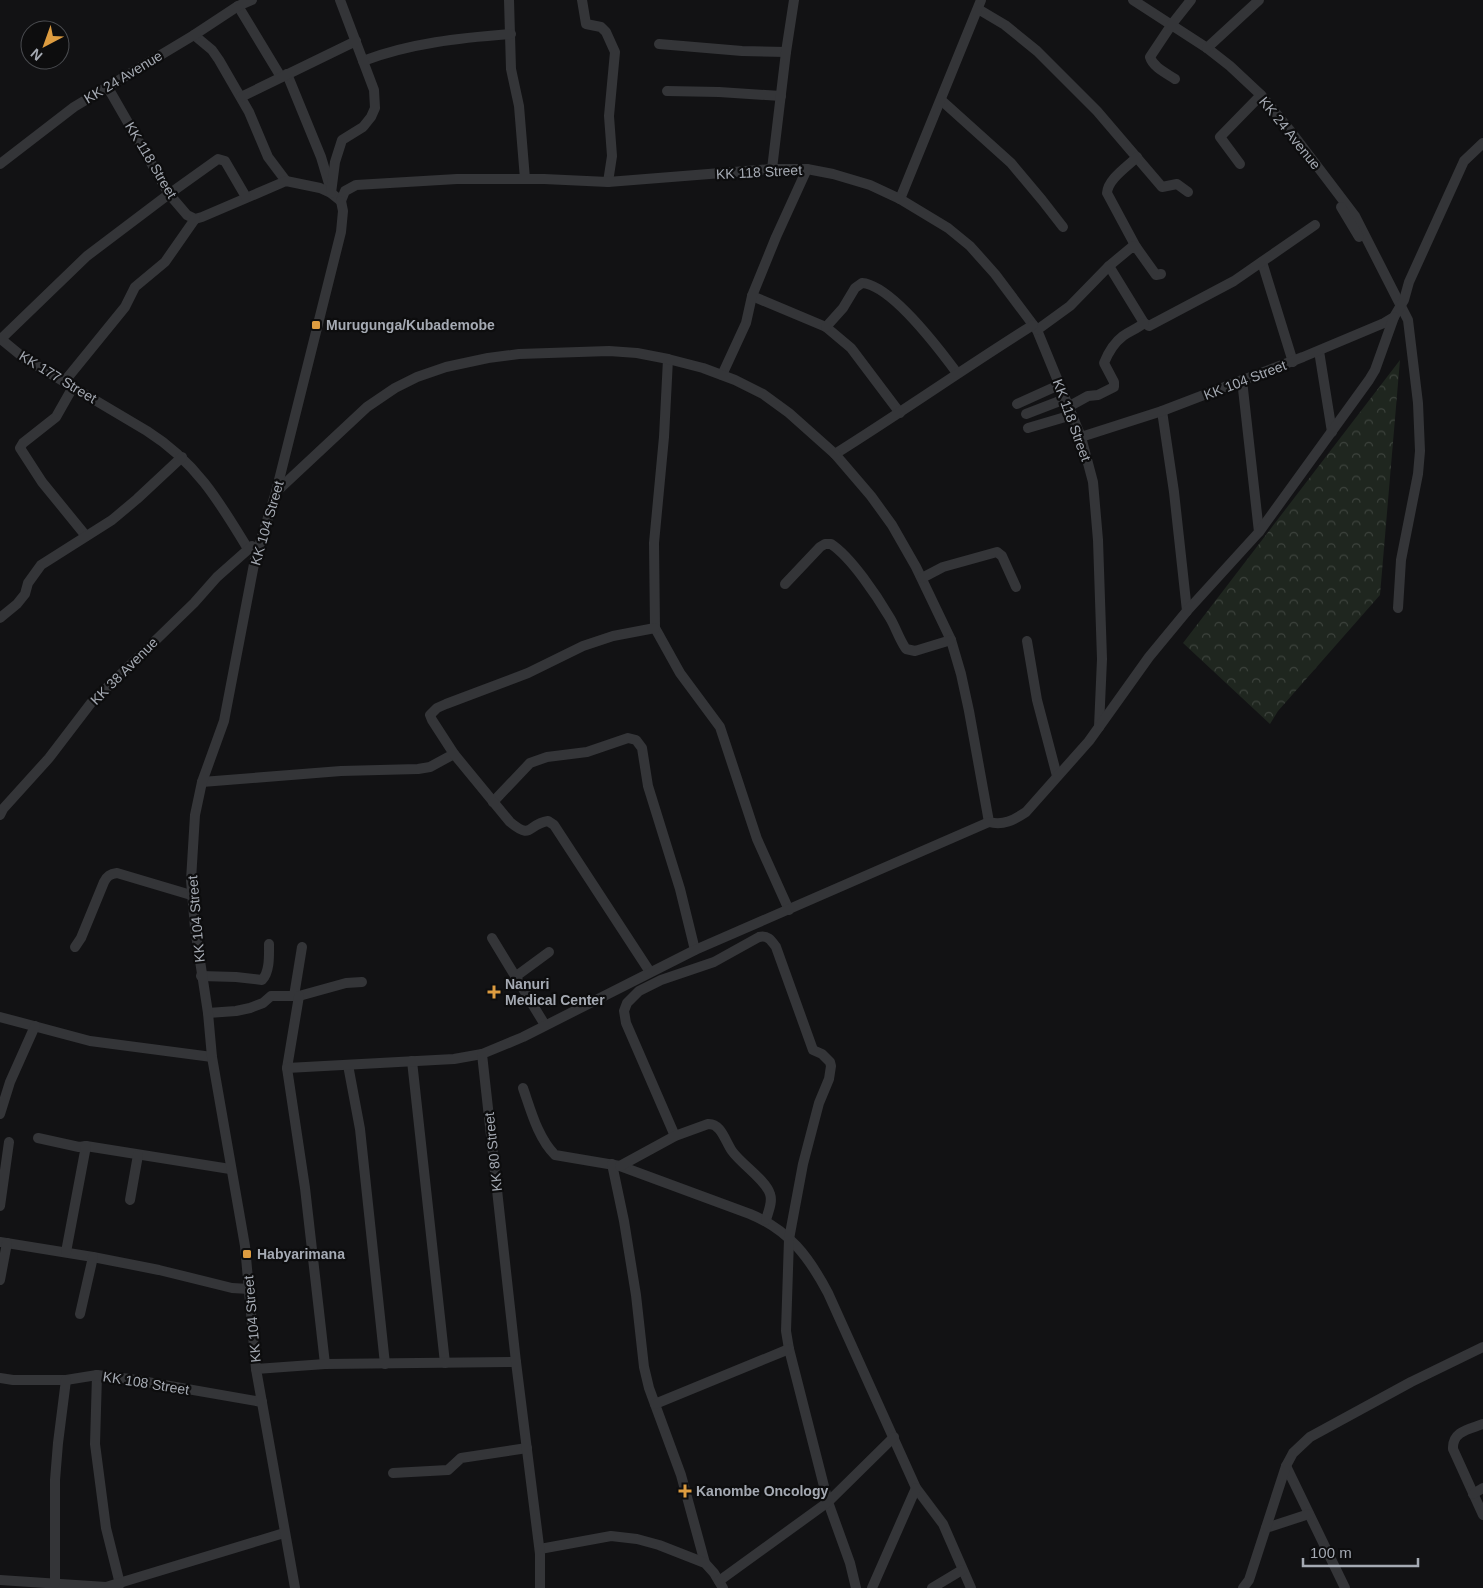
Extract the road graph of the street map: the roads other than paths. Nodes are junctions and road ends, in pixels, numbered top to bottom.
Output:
1 (252, 0) edge
2 (340, 0) edge
3 (510, 0) edge
4 (582, 0) edge
5 (794, 0) edge
6 (1134, 0) edge
7 (1191, 0) edge
8 (1260, 0) edge
9 (980, 4) edge
10 (238, 6) junction
11 (1172, 24) junction
12 (511, 34) junction
13 (194, 35) junction
14 (356, 41) junction
15 (659, 44) dead end
16 (1207, 48) junction
17 (786, 52) junction
18 (363, 61) junction
19 (284, 76) junction
20 (1174, 78) dead end
21 (107, 86) junction
22 (667, 91) dead end
23 (1261, 95) junction
24 (781, 96) junction
25 (241, 97) junction
26 (941, 100) junction
27 (1483, 144) edge
28 (1136, 157) junction
29 (0, 164) edge
30 (1240, 164) dead end
31 (772, 169) junction
32 (807, 169) junction
33 (525, 179) junction
34 (286, 181) junction
35 (608, 182) junction
36 (1188, 192) dead end
37 (331, 193) junction
38 (168, 194) junction
39 (246, 197) junction
40 (900, 199) junction
41 (341, 201) junction
42 (195, 219) junction
43 (1315, 226) dead end
44 (1062, 227) dead end
45 (1136, 247) junction
46 (1262, 262) junction
47 (1109, 266) junction
48 (1161, 274) dead end
49 (752, 296) junction
50 (1402, 303) junction
51 (1394, 317) junction
52 (1144, 323) junction
53 (826, 327) junction
54 (1035, 328) junction
55 (0, 340) edge
56 (1319, 351) junction
57 (668, 359) junction
58 (1293, 362) junction
59 (957, 373) junction
60 (722, 375) junction
61 (1242, 380) junction
62 (68, 385) junction
63 (1059, 385) junction
64 (1017, 404) dead end
65 (1068, 407) junction
66 (1162, 411) junction
67 (900, 413) junction
68 (1026, 414) dead end
69 (1028, 428) dead end
70 (1332, 432) junction
71 (1081, 437) junction
72 (835, 454) junction
73 (182, 456) junction
74 (276, 492) junction
75 (1259, 532) junction
76 (86, 536) junction
77 (261, 538) junction
78 (248, 549) junction
79 (922, 578) junction
80 (785, 584) dead end
81 (1016, 587) dead end
82 (1398, 608) dead end
83 (1187, 611) junction
84 (0, 618) edge
85 (655, 628) junction
86 (950, 640) junction
87 (1027, 641) dead end
88 (1099, 727) junction
89 (454, 754) junction
90 (1057, 776) junction
91 (202, 782) junction
92 (493, 802) junction
93 (1, 810) edge
94 (989, 822) junction
95 (191, 895) junction
96 (789, 910) junction
97 (492, 938) dead end
98 (269, 944) dead end
99 (75, 946) dead end
100 (302, 947) dead end
101 (695, 950) junction
102 (549, 952) dead end
103 (650, 972) junction
104 (201, 976) junction
105 (515, 977) junction
106 (362, 982) dead end
107 (297, 996) junction
108 (208, 1013) junction
109 (0, 1017) edge
110 (545, 1025) junction
111 (36, 1026) junction
112 (482, 1054) junction
113 (212, 1057) junction
114 (412, 1061) junction
115 (348, 1065) junction
116 (287, 1068) junction
117 (523, 1088) dead end
118 (0, 1114) edge
119 (675, 1136) junction
120 (38, 1138) dead end
121 (9, 1142) dead end
122 (86, 1146) junction
123 (138, 1155) junction
124 (616, 1165) junction
125 (230, 1170) junction
126 (130, 1200) dead end
127 (0, 1206) edge
128 (766, 1220) junction
129 (789, 1239) junction
130 (3, 1243) edge
131 (66, 1252) junction
132 (93, 1257) junction
133 (0, 1280) edge
134 (249, 1288) junction
135 (80, 1314) dead end
136 (1483, 1347) edge
137 (789, 1349) junction
138 (516, 1362) junction
139 (445, 1363) junction
140 (325, 1364) junction
141 (385, 1364) junction
142 (256, 1369) junction
143 (97, 1375) junction
144 (0, 1378) edge
145 (66, 1380) junction
146 (262, 1402) junction
147 (655, 1404) junction
148 (1483, 1424) edge
149 (894, 1437) junction
150 (527, 1448) junction
151 (1286, 1466) junction
152 (393, 1473) dead end
153 (916, 1488) junction
154 (1483, 1488) edge
155 (1473, 1494) junction
156 (828, 1502) junction
157 (1309, 1514) junction
158 (1483, 1515) edge
159 (1266, 1528) junction
160 (284, 1533) junction
161 (540, 1548) junction
162 (705, 1563) junction
163 (962, 1570) junction
164 (0, 1580) edge
165 (55, 1583) junction
166 (138, 1583) edge
167 (120, 1584) junction
168 (721, 1584) edge
169 (26, 1585) edge
170 (295, 1588) edge
171 (540, 1588) edge
172 (856, 1588) edge
173 (872, 1588) edge
174 (932, 1588) edge
175 (971, 1588) edge
176 (1243, 1588) edge
177 (1345, 1588) edge

1 - 10 street, KK 24 Avenue
2 - 14 street
3 - 12 street
4 - 35 street
5 - 17 street
6 - 11 street, KK 24 Avenue
7 - 11 street
8 - 16 street
9 - 26 street
9 - 28 street
10 - 13 street, KK 24 Avenue
10 - 19 street
11 - 16 street, KK 24 Avenue
11 - 20 street
12 - 18 street
12 - 33 street
13 - 21 street, KK 24 Avenue
13 - 25 street
14 - 18 street
14 - 19 street
15 - 17 street
16 - 23 street, KK 24 Avenue
17 - 24 street
18 - 37 street
19 - 25 street
19 - 37 street
21 - 29 street, KK 24 Avenue
21 - 38 street, KK 118 Street
22 - 24 street
23 - 30 street
23 - 50 street, KK 24 Avenue
24 - 31 street
25 - 34 street
26 - 40 street
26 - 44 street
27 - 50 street
28 - 36 street
28 - 45 street
31 - 32 street, KK 118 Street
31 - 35 street, KK 118 Street
32 - 40 street, KK 118 Street
32 - 49 street
33 - 35 street, KK 118 Street
33 - 41 street, KK 118 Street
34 - 37 street
34 - 39 street
37 - 41 street
38 - 39 street, KK 177 Street
38 - 42 street, KK 118 Street
38 - 55 street, KK 177 Street
39 - 42 street
40 - 54 street, KK 118 Street
41 - 74 street, KK 104 Street
42 - 62 street
43 - 46 street
45 - 47 street
45 - 48 street
46 - 52 street
46 - 58 street
47 - 52 street
47 - 54 street
49 - 53 street
49 - 60 street
50 - 51 street
50 - 82 street, KK 24 Avenue
51 - 56 street, KK 104 Street
51 - 70 street
52 - 65 street
53 - 59 street
53 - 67 street
54 - 59 street
54 - 63 street, KK 118 Street
55 - 62 street, KK 177 Street
56 - 58 street, KK 104 Street
56 - 70 street
57 - 60 street
57 - 74 street
57 - 85 street
58 - 61 street, KK 104 Street
59 - 67 street
60 - 72 street
61 - 66 street, KK 104 Street
61 - 75 street
62 - 73 street, KK 177 Street
62 - 76 street
63 - 64 street
63 - 65 street, KK 118 Street
65 - 68 street
65 - 69 street
65 - 71 street, KK 118 Street
66 - 71 street, KK 104 Street
66 - 83 street
67 - 72 street
70 - 75 street
71 - 88 street, KK 118 Street
72 - 79 street
73 - 76 street
73 - 78 street, KK 177 Street
74 - 77 street, KK 104 Street
75 - 83 street
76 - 84 street
77 - 78 street, KK 38 Avenue
77 - 91 street, KK 104 Street
78 - 93 street, KK 38 Avenue
79 - 81 street
79 - 86 street
80 - 86 street
83 - 88 street
85 - 89 street
85 - 96 street
86 - 94 street
87 - 90 street
88 - 90 street
89 - 91 street
89 - 92 street
90 - 94 street
91 - 95 street, KK 104 Street
92 - 101 street
92 - 103 street
94 - 96 street
95 - 99 street
95 - 104 street, KK 104 Street
96 - 101 street
97 - 105 street
98 - 104 street
100 - 107 street
101 - 103 street
102 - 105 street
103 - 110 street
104 - 108 street, KK 104 Street
105 - 110 street
106 - 107 street
107 - 108 street
107 - 116 street
108 - 113 street, KK 104 Street
109 - 111 street
110 - 112 street
111 - 113 street
111 - 118 street
112 - 114 street
112 - 138 street, KK 80 Street
113 - 125 street, KK 104 Street
114 - 115 street
114 - 139 street
115 - 116 street
115 - 141 street
116 - 140 street
117 - 124 street
119 - 124 street
119 - 128 street
119 - 129 street
120 - 122 street
121 - 127 street
122 - 123 street
122 - 131 street
123 - 125 street
123 - 126 street
124 - 128 street
124 - 147 street
125 - 134 street, KK 104 Street
128 - 129 street
129 - 137 street
129 - 149 street
130 - 131 street
130 - 133 street
131 - 132 street
132 - 134 street
132 - 135 street
134 - 142 street, KK 104 Street
136 - 151 street
137 - 147 street
137 - 156 street
138 - 139 street
138 - 150 street, KK 80 Street
139 - 141 street
140 - 141 street
140 - 142 street
142 - 146 street, KK 104 Street
143 - 145 street, KK 108 Street
143 - 146 street, KK 108 Street
143 - 167 street
144 - 145 street, KK 108 Street
145 - 165 street
146 - 160 street, KK 104 Street
147 - 162 street
148 - 155 street
149 - 153 street
149 - 156 street
150 - 152 street
150 - 161 street, KK 80 Street
151 - 157 street
151 - 159 street
153 - 163 street
153 - 173 street
154 - 155 street
155 - 158 street
156 - 168 street
156 - 172 street
157 - 159 street
157 - 177 street
159 - 176 street
160 - 166 street
160 - 170 street, KK 104 Street
161 - 162 street
161 - 171 street, KK 80 Street
162 - 168 street
163 - 174 street
163 - 175 street
164 - 169 street
165 - 167 street
165 - 169 street
166 - 167 street

